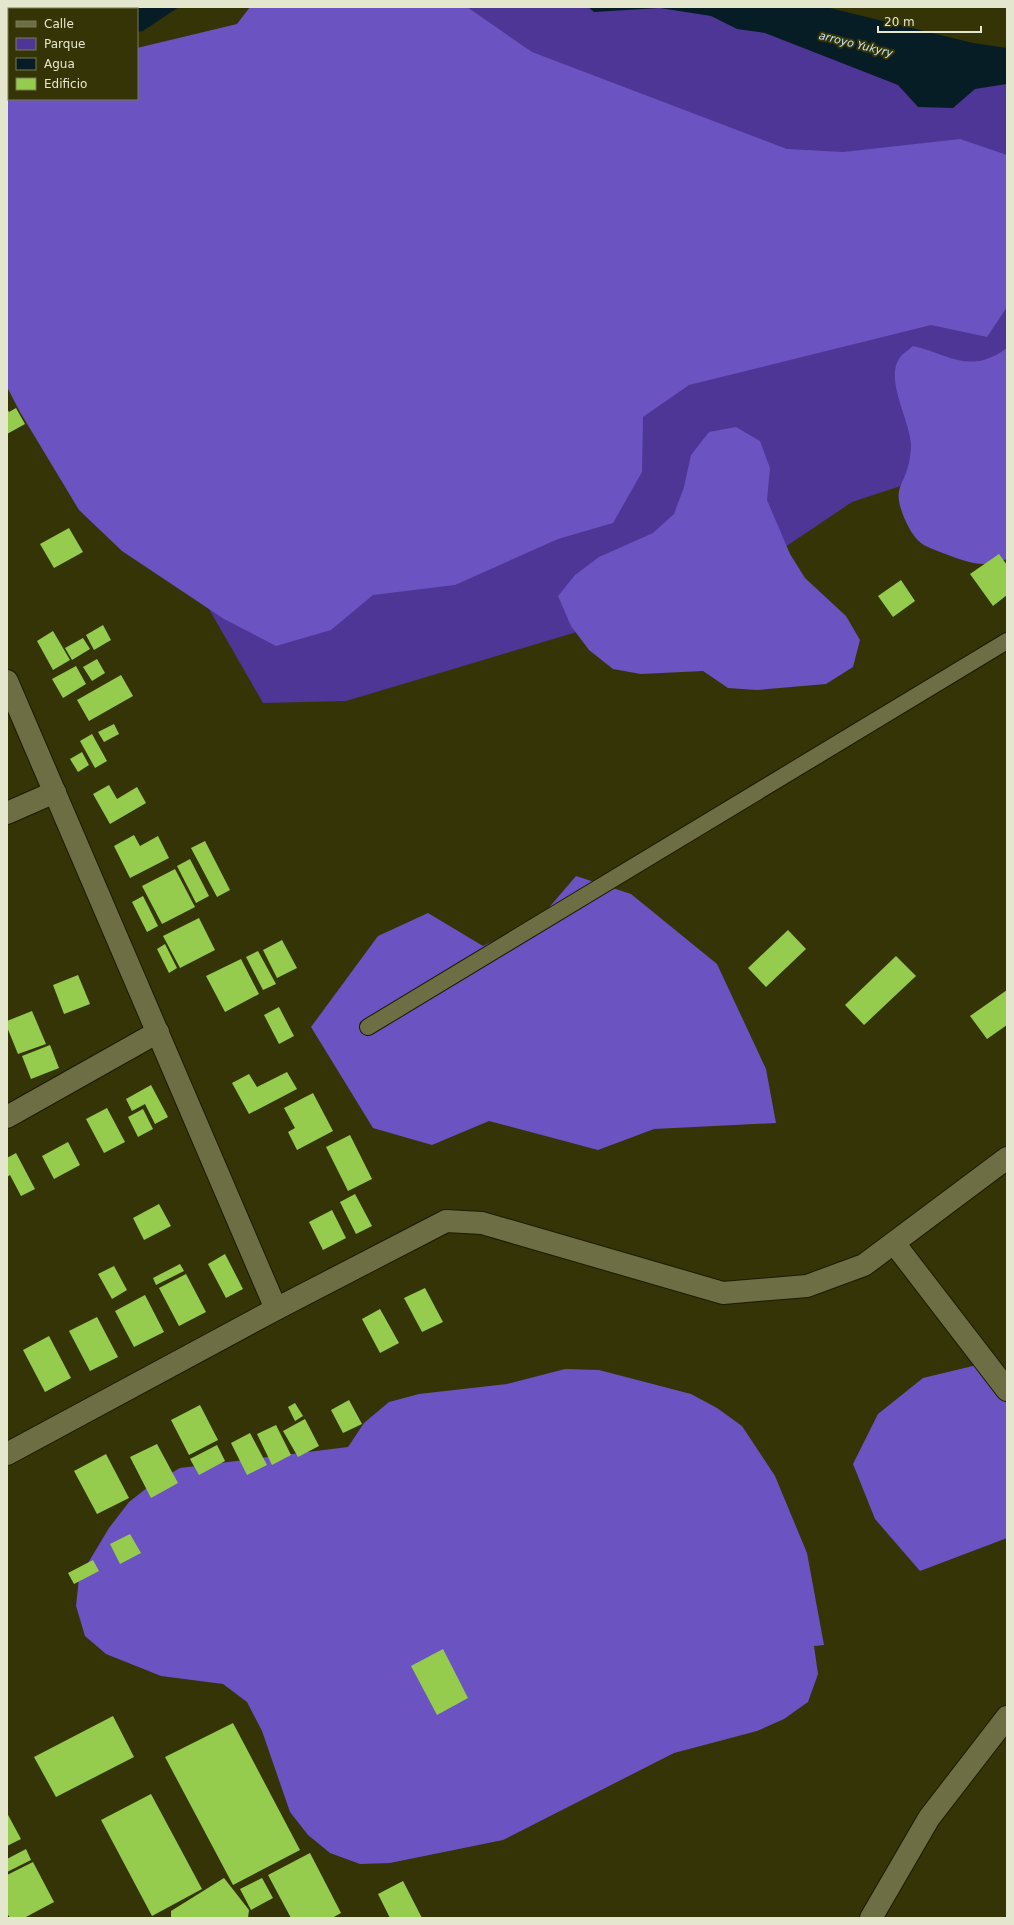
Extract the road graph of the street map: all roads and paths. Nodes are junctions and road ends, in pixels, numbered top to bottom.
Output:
1 (1007, 641) edge
2 (7, 681) edge
3 (55, 792) junction
4 (7, 813) edge
5 (368, 1028) dead end
6 (158, 1032) junction
7 (7, 1118) edge
8 (1007, 1158) edge
9 (894, 1243) junction
10 (276, 1309) junction
11 (1007, 1390) edge
12 (7, 1454) edge
13 (1007, 1718) edge
14 (871, 1918) edge

1 - 5 lane
2 - 3 street
3 - 4 street
3 - 6 street
6 - 7 street
6 - 10 street
8 - 9 street
9 - 10 street
9 - 11 street
10 - 12 street
13 - 14 street

